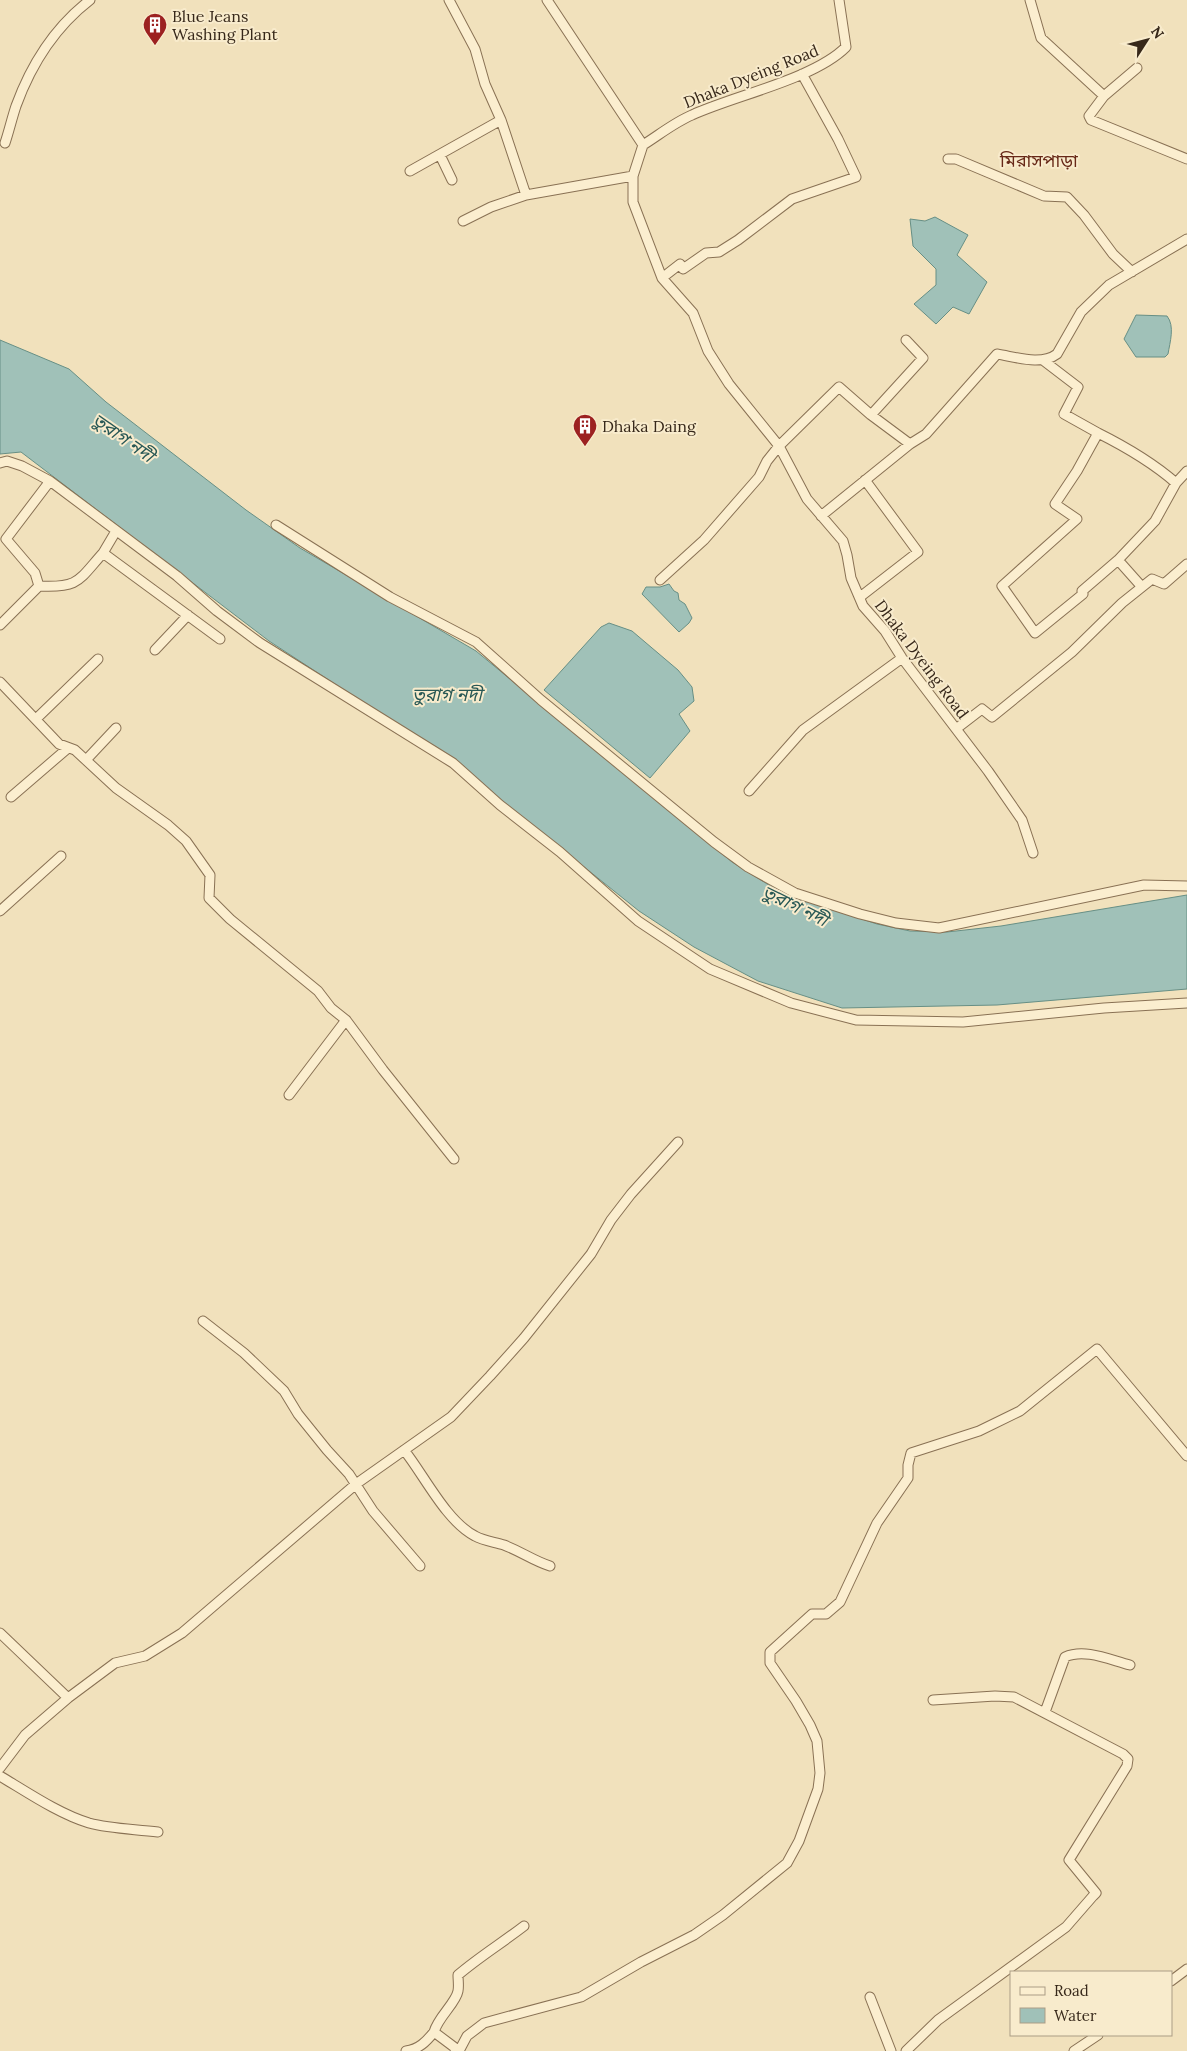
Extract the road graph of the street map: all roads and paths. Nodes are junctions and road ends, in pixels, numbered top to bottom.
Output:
1 (90, 0) edge
2 (449, 0) edge
3 (547, 0) edge
4 (839, 0) edge
5 (1030, 0) edge
6 (1137, 68) dead end
7 (802, 74) junction
8 (1104, 96) junction
9 (501, 120) junction
10 (4, 143) dead end
11 (643, 145) junction
12 (440, 155) junction
13 (948, 159) dead end
14 (1187, 160) edge
15 (410, 170) dead end
16 (633, 176) junction
17 (452, 180) dead end
18 (526, 195) junction
19 (463, 221) dead end
20 (1187, 239) edge
21 (1132, 272) junction
22 (662, 278) junction
23 (906, 340) dead end
24 (1044, 361) junction
25 (871, 415) junction
26 (1098, 433) junction
27 (910, 444) junction
28 (779, 446) junction
29 (0, 463) edge
30 (1187, 471) edge
31 (865, 480) junction
32 (50, 481) junction
33 (1176, 483) junction
34 (821, 516) junction
35 (276, 525) dead end
36 (116, 531) junction
37 (103, 553) junction
38 (1118, 560) junction
39 (1187, 564) edge
40 (660, 580) dead end
41 (39, 586) junction
42 (1142, 587) junction
43 (860, 598) junction
44 (188, 615) junction
45 (0, 626) edge
46 (220, 639) dead end
47 (155, 650) dead end
48 (902, 658) junction
49 (98, 659) dead end
50 (0, 682) edge
51 (36, 719) junction
52 (116, 728) dead end
53 (956, 729) junction
54 (68, 748) junction
55 (86, 760) junction
56 (749, 791) dead end
57 (10, 797) dead end
58 (1033, 853) dead end
59 (61, 856) dead end
60 (1187, 886) edge
61 (0, 911) edge
62 (1187, 1003) edge
63 (346, 1020) junction
64 (289, 1095) dead end
65 (678, 1142) dead end
66 (454, 1159) dead end
67 (203, 1321) dead end
68 (404, 1450) junction
69 (1187, 1456) edge
70 (356, 1484) junction
71 (420, 1566) dead end
72 (550, 1566) dead end
73 (0, 1633) edge
74 (1130, 1665) dead end
75 (68, 1698) junction
76 (933, 1700) dead end
77 (1044, 1712) junction
78 (0, 1769) edge
79 (158, 1832) dead end
80 (524, 1926) dead end
81 (1187, 1968) edge
82 (1172, 1980) edge
83 (870, 1997) dead end
84 (434, 2032) junction
85 (1096, 2036) edge
86 (406, 2051) edge
87 (458, 2051) edge
88 (891, 2051) edge
89 (906, 2051) edge
90 (1074, 2051) edge

1 - 10 street
2 - 9 street
3 - 11 street
4 - 7 street, Dhaka Dyeing Road
5 - 8 street
6 - 8 street
7 - 11 street, Dhaka Dyeing Road
7 - 22 street
8 - 14 street
9 - 12 street
9 - 18 street
11 - 16 street, Dhaka Dyeing Road
12 - 15 street
12 - 17 street
13 - 21 street
16 - 18 street
16 - 22 street, Dhaka Dyeing Road
18 - 19 street
20 - 21 street
21 - 24 street
22 - 28 street, Dhaka Dyeing Road
23 - 25 street
24 - 26 street
24 - 27 street
25 - 27 street
25 - 28 street
26 - 33 street
26 - 38 street
27 - 31 street
28 - 34 street, Dhaka Dyeing Road
28 - 40 street
29 - 32 street
30 - 33 street
31 - 34 street
31 - 43 street
32 - 36 street
32 - 41 street
33 - 38 street
34 - 43 street, Dhaka Dyeing Road
35 - 60 street
36 - 37 street
36 - 62 street
37 - 41 street
37 - 44 street
38 - 42 street
39 - 42 street
41 - 45 street
42 - 53 street
43 - 48 street, Dhaka Dyeing Road
44 - 46 street
44 - 47 street
48 - 53 street, Dhaka Dyeing Road
48 - 56 street
49 - 51 street
50 - 51 street
51 - 54 street
52 - 55 street
53 - 58 street, Dhaka Dyeing Road
54 - 55 street
54 - 57 street
55 - 63 street
59 - 61 street
63 - 64 street
63 - 66 street
65 - 68 street
67 - 70 street
68 - 70 street
68 - 72 street
69 - 87 street
70 - 71 street
70 - 75 street
73 - 75 street
74 - 77 street
75 - 78 street
76 - 77 street
77 - 89 street
78 - 79 street
80 - 84 street
81 - 82 street
83 - 88 street
84 - 86 street
84 - 87 street
85 - 90 street

